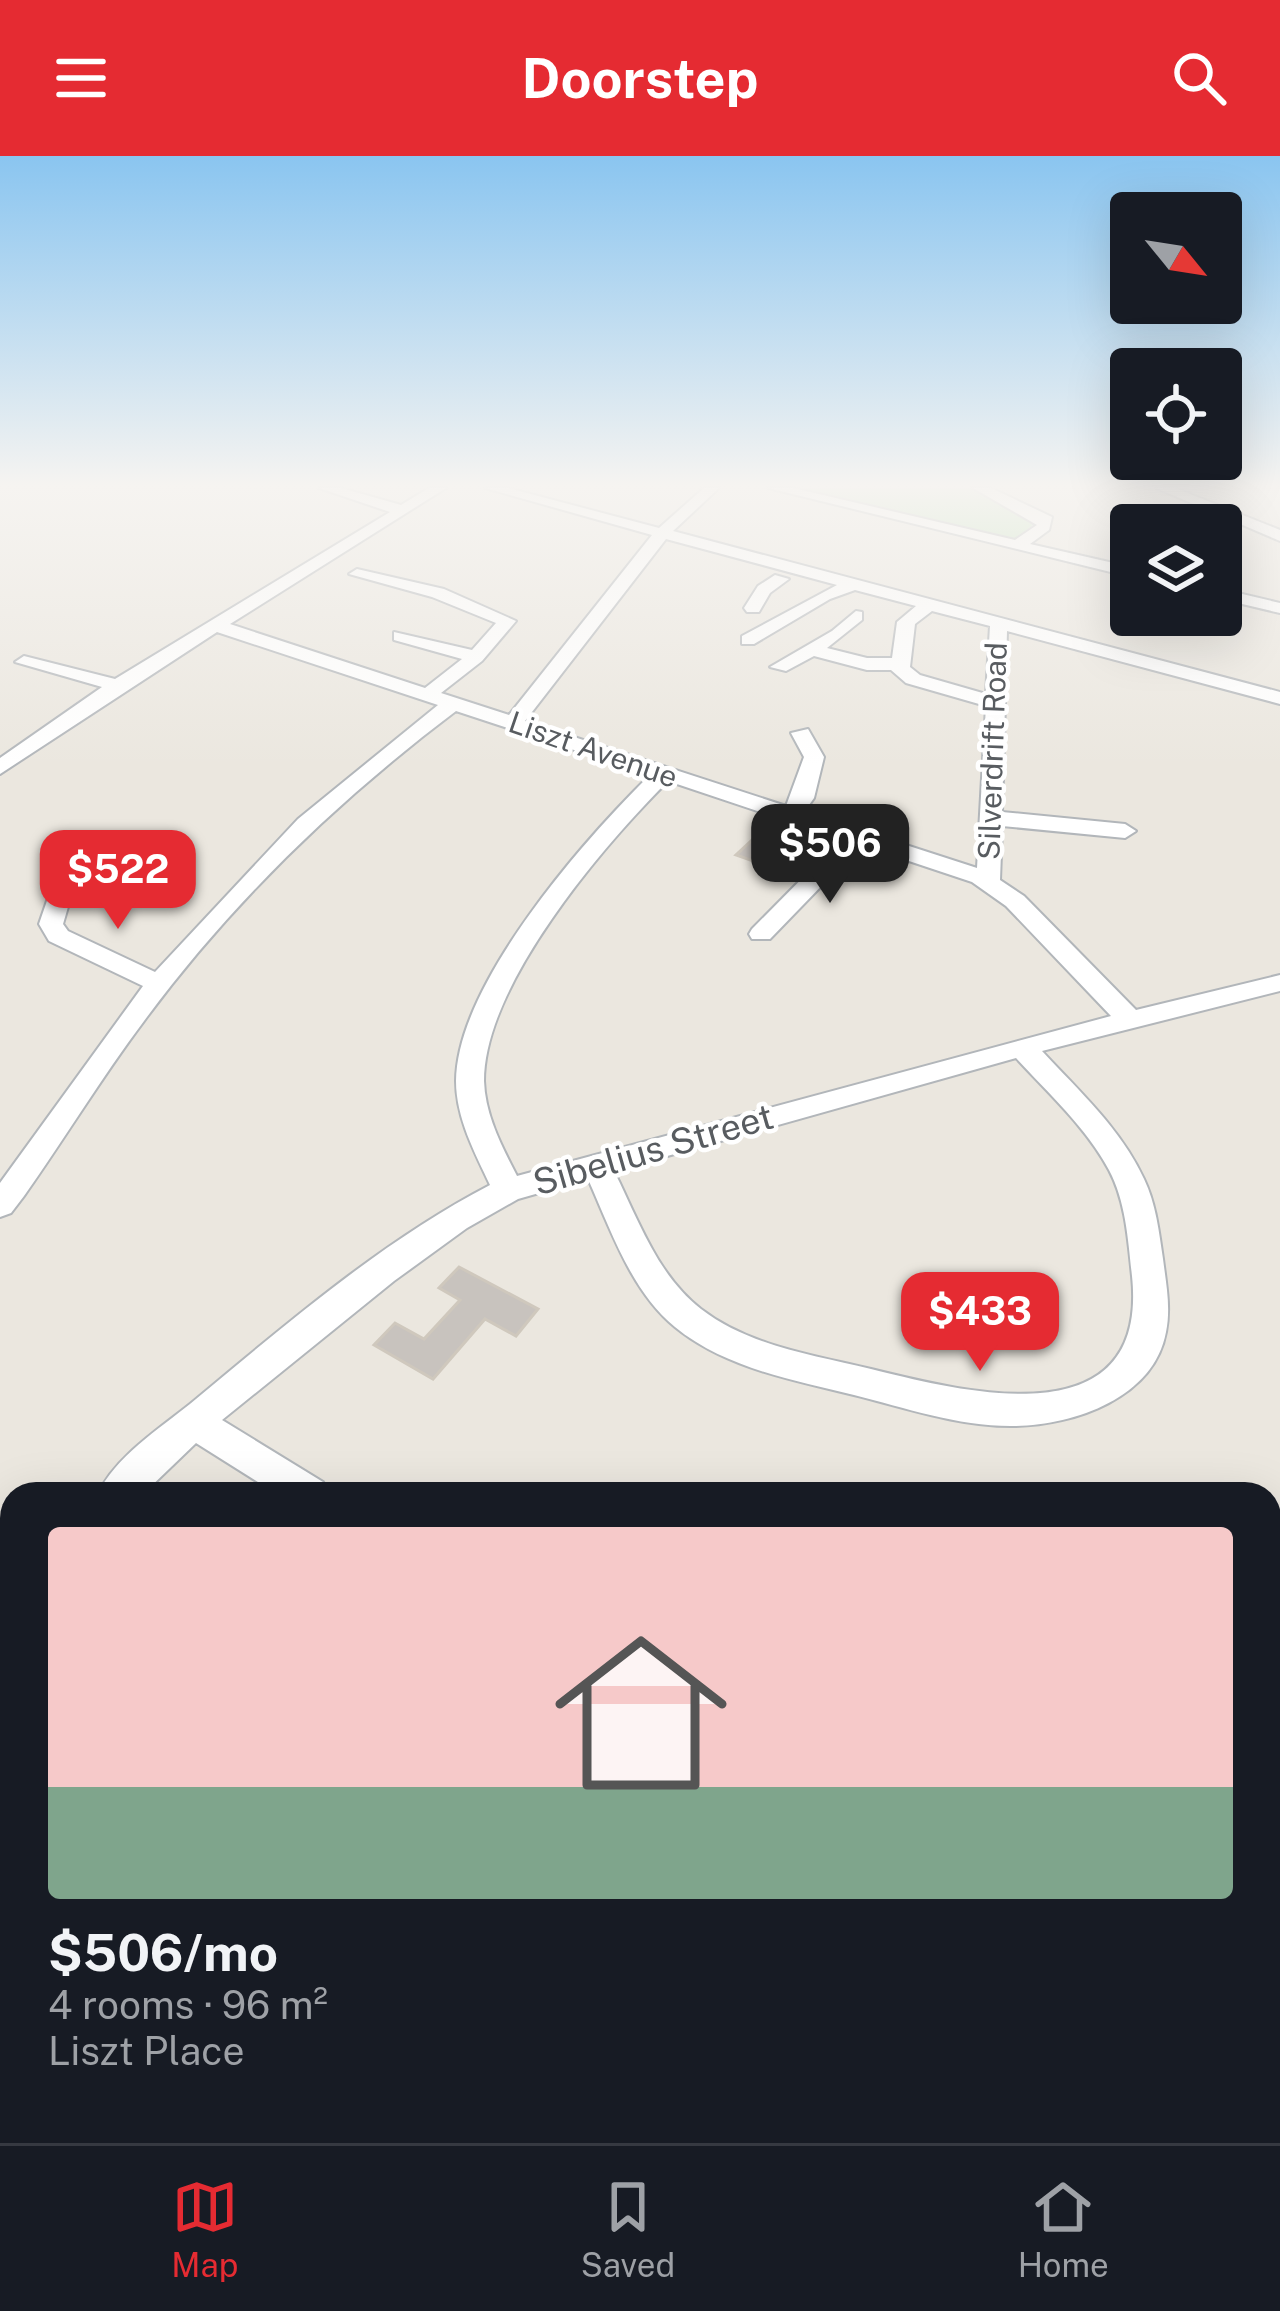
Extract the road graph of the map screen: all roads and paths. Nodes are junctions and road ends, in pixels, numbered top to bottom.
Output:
1 (286, 581) edge
2 (386, 581) edge
3 (625, 581) edge
4 (778, 581) edge
5 (788, 581) edge
6 (844, 581) edge
7 (856, 584) junction
8 (830, 592) junction
9 (1242, 598) edge
10 (931, 604) junction
11 (753, 608) dead end
12 (1280, 608) edge
13 (856, 616) dead end
14 (999, 622) junction
15 (214, 625) junction
16 (400, 636) dead end
17 (748, 640) dead end
18 (810, 649) junction
19 (476, 657) junction
20 (24, 662) dead end
21 (899, 664) junction
22 (779, 667) dead end
23 (118, 685) junction
24 (426, 696) junction
25 (1280, 698) edge
26 (996, 703) junction
27 (452, 704) junction
28 (513, 723) junction
29 (801, 733) dead end
30 (0, 768) edge
31 (662, 774) junction
32 (790, 815) junction
33 (991, 818) junction
34 (1125, 831) dead end
35 (857, 836) junction
36 (988, 881) junction
37 (58, 900) dead end
38 (761, 934) dead end
39 (1280, 982) edge
40 (160, 984) junction
41 (1129, 1019) junction
42 (1022, 1047) junction
43 (595, 1163) junction
44 (508, 1190) junction
45 (0, 1205) edge
46 (193, 1422) junction
47 (130, 1482) edge
48 (290, 1482) edge

1 - 15 street
2 - 19 street
3 - 28 street
4 - 11 street
5 - 8 street
6 - 7 street
7 - 8 street
7 - 10 street
8 - 17 street
9 - 12 street
10 - 14 street
10 - 21 street
13 - 18 street
14 - 25 street
14 - 26 street, Silverdrift Road
15 - 23 street
15 - 24 street, Liszt Avenue
16 - 19 street
18 - 21 street
18 - 22 street
19 - 24 street
20 - 23 street
21 - 26 street
23 - 30 street
24 - 27 street, Liszt Avenue
26 - 33 street, Silverdrift Road
27 - 28 street, Liszt Avenue
27 - 40 street
28 - 31 street, Liszt Avenue
29 - 32 street
31 - 32 street, Liszt Avenue
31 - 44 street
32 - 35 street, Liszt Avenue
33 - 34 street
33 - 36 street, Silverdrift Road
35 - 36 street, Liszt Avenue
35 - 38 street
36 - 41 street, Liszt Avenue
37 - 40 street
39 - 41 street, Sibelius Street
40 - 45 street
41 - 42 street, Sibelius Street
42 - 43 street, Sibelius Street
42 - 43 street
43 - 44 street, Sibelius Street
44 - 46 street, Sibelius Street
46 - 47 street, Sibelius Street
46 - 48 street

